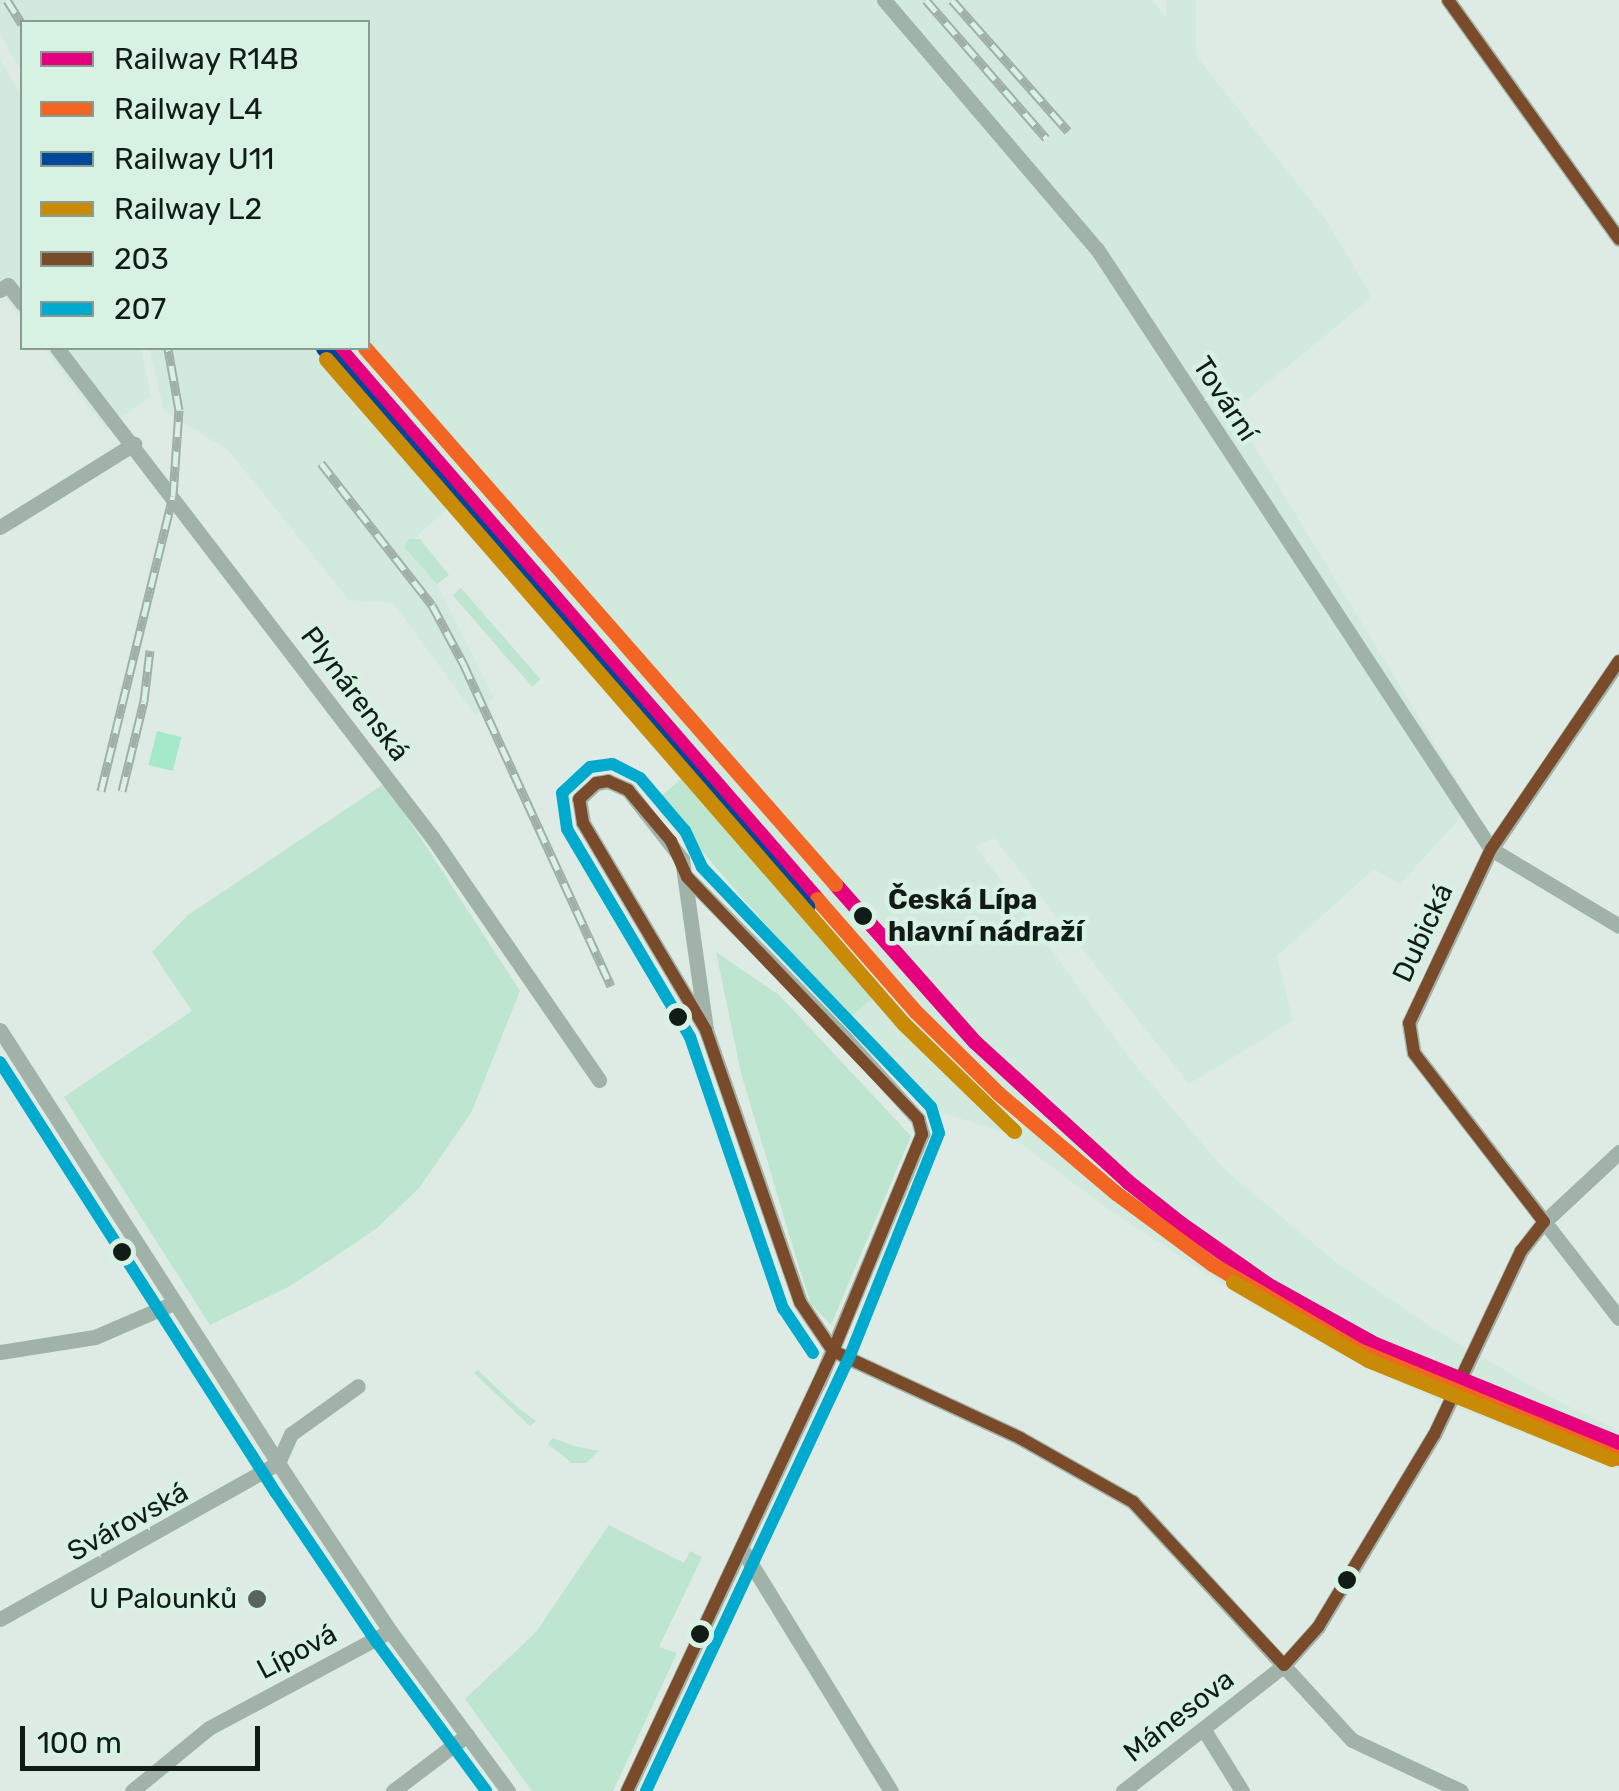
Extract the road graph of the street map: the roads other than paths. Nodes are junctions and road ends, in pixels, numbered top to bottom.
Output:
1 (884, 0) edge
2 (1448, 0) edge
3 (1619, 239) edge
4 (60, 350) edge
5 (134, 444) junction
6 (0, 528) edge
7 (1619, 661) edge
8 (1491, 849) junction
9 (687, 877) junction
10 (1619, 926) edge
11 (0, 1030) edge
12 (706, 1030) junction
13 (5, 1048) edge
14 (599, 1080) dead end
15 (1619, 1152) edge
16 (1544, 1222) junction
17 (174, 1302) junction
18 (1619, 1318) edge
19 (0, 1334) edge
20 (5, 1351) edge
21 (833, 1351) junction
22 (358, 1386) dead end
23 (278, 1463) junction
24 (742, 1549) junction
25 (0, 1619) edge
26 (390, 1630) junction
27 (1284, 1666) junction
28 (1204, 1730) junction
29 (467, 1735) junction
30 (132, 1791) edge
31 (393, 1791) edge
32 (508, 1791) edge
33 (627, 1791) edge
34 (891, 1791) edge
35 (1122, 1791) edge
36 (1242, 1791) edge
37 (1461, 1791) edge

1 - 8 street, Tovární
2 - 3 street
4 - 5 street, Plynárenská
5 - 6 street
5 - 14 street, Plynárenská
7 - 8 street, Dubická
8 - 10 street
8 - 16 street, Dubická
9 - 12 street
9 - 12 street
9 - 21 street
11 - 13 street
12 - 21 street
13 - 17 street
15 - 16 street, Mánesova
16 - 18 street, Dubická
16 - 27 street, Mánesova
17 - 20 street
17 - 23 street
19 - 20 street
21 - 24 street
21 - 27 street
22 - 23 street
23 - 25 street, Svárovská
23 - 26 street
24 - 33 street
24 - 34 street
26 - 29 street
26 - 30 street, Lípová
27 - 28 street, Mánesova
27 - 37 street
28 - 35 street, Mánesova
28 - 36 street
29 - 31 street
29 - 32 street

